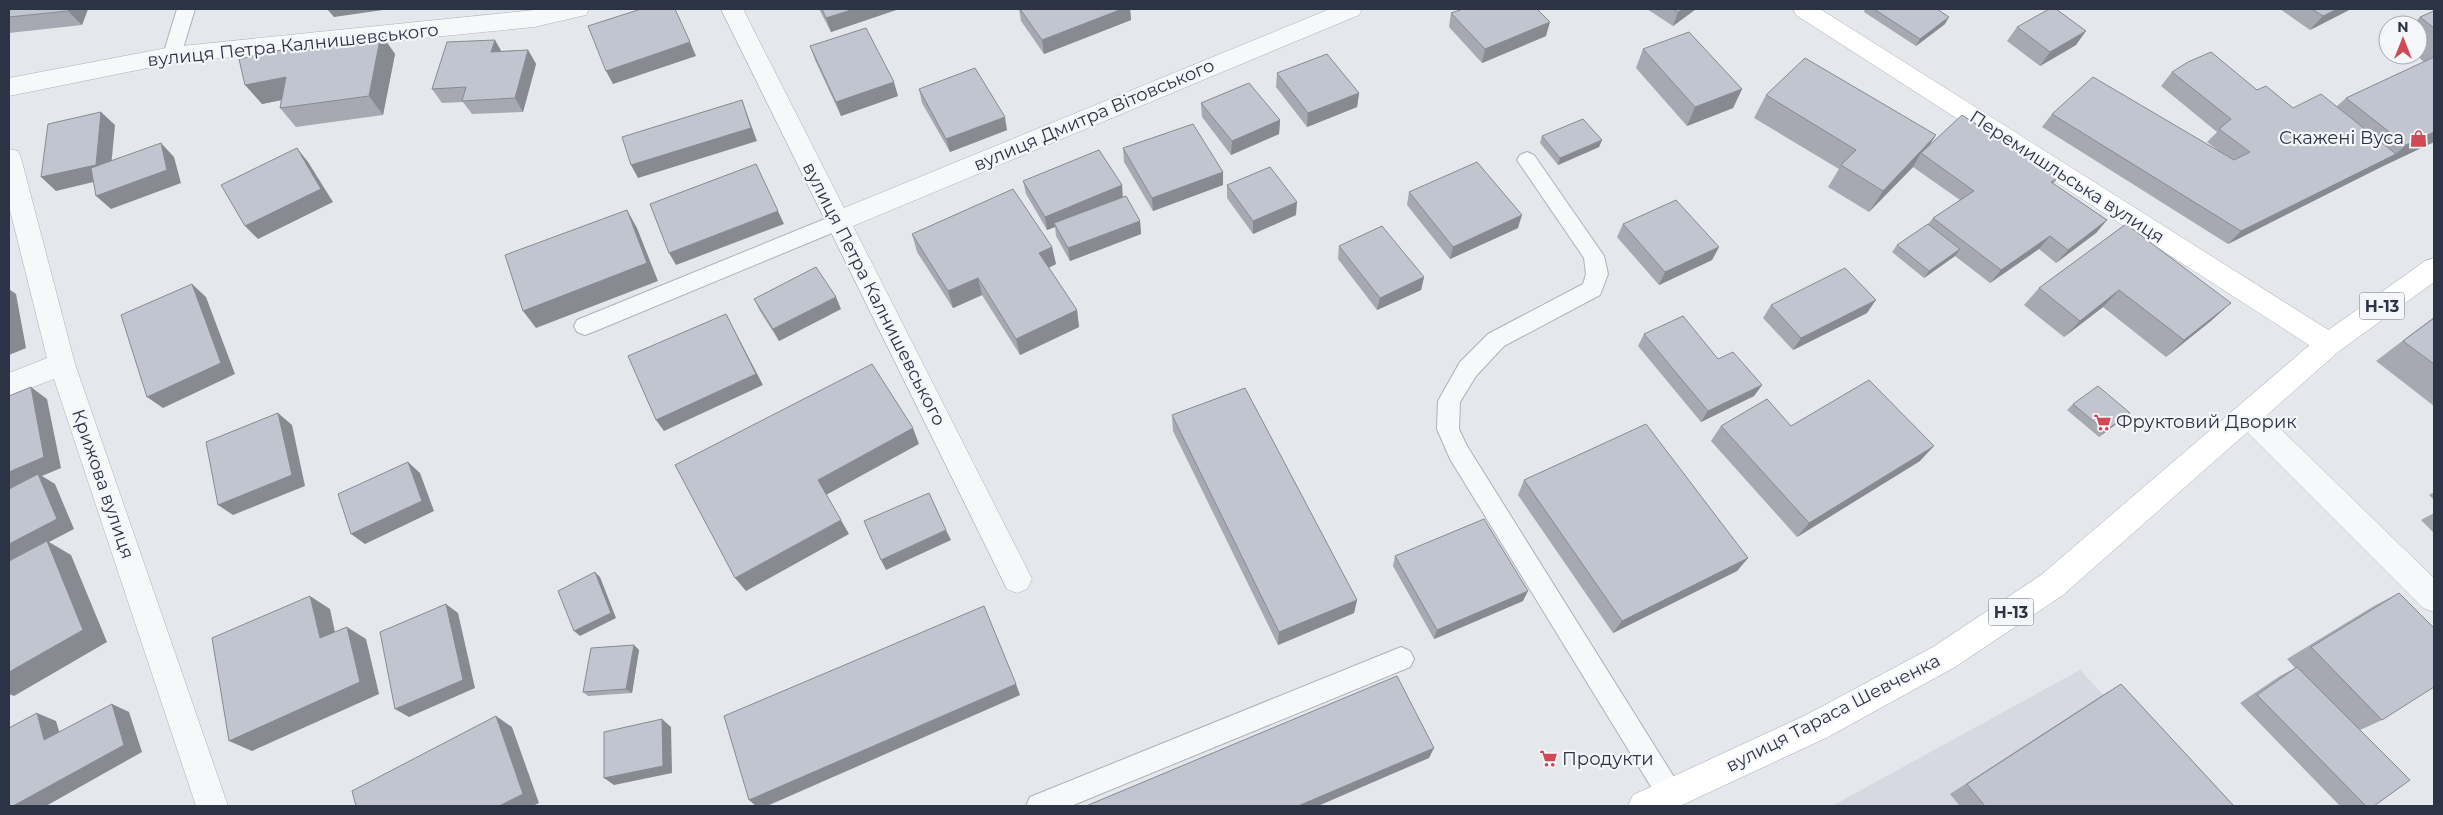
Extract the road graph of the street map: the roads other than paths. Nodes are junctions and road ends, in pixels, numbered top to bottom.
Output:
1 (186, 9) edge
2 (578, 9) edge
3 (732, 9) edge
4 (1351, 9) edge
5 (1804, 9) edge
6 (172, 55) junction
7 (9, 87) edge
8 (9, 158) edge
9 (1526, 160) dead end
10 (837, 222) junction
11 (2434, 268) edge
12 (585, 326) dead end
13 (2329, 344) junction
14 (62, 364) junction
15 (9, 385) edge
16 (2249, 416) junction
17 (1017, 579) dead end
18 (2434, 598) edge
19 (1401, 659) dead end
20 (1657, 800) edge
21 (212, 806) edge
22 (1039, 806) edge

1 - 6 lane
2 - 6 street, вулиця Петра Калнишевського
3 - 10 street, вулиця Петра Калнишевського
4 - 10 street, вулиця Дмитра Вітовського
5 - 13 main road, Перемишльська вулиця
6 - 7 street, вулиця Петра Калнишевського
8 - 14 street, Крижова вулиця
9 - 20 lane
10 - 12 lane
10 - 17 street, вулиця Петра Калнишевського
11 - 13 main road, вулиця Тараса Шевченка / Н-13
13 - 16 main road, вулиця Тараса Шевченка / Н-13
14 - 15 street
14 - 21 street, Крижова вулиця
16 - 18 street
16 - 20 main road, вулиця Тараса Шевченка / Н-13
19 - 22 lane

